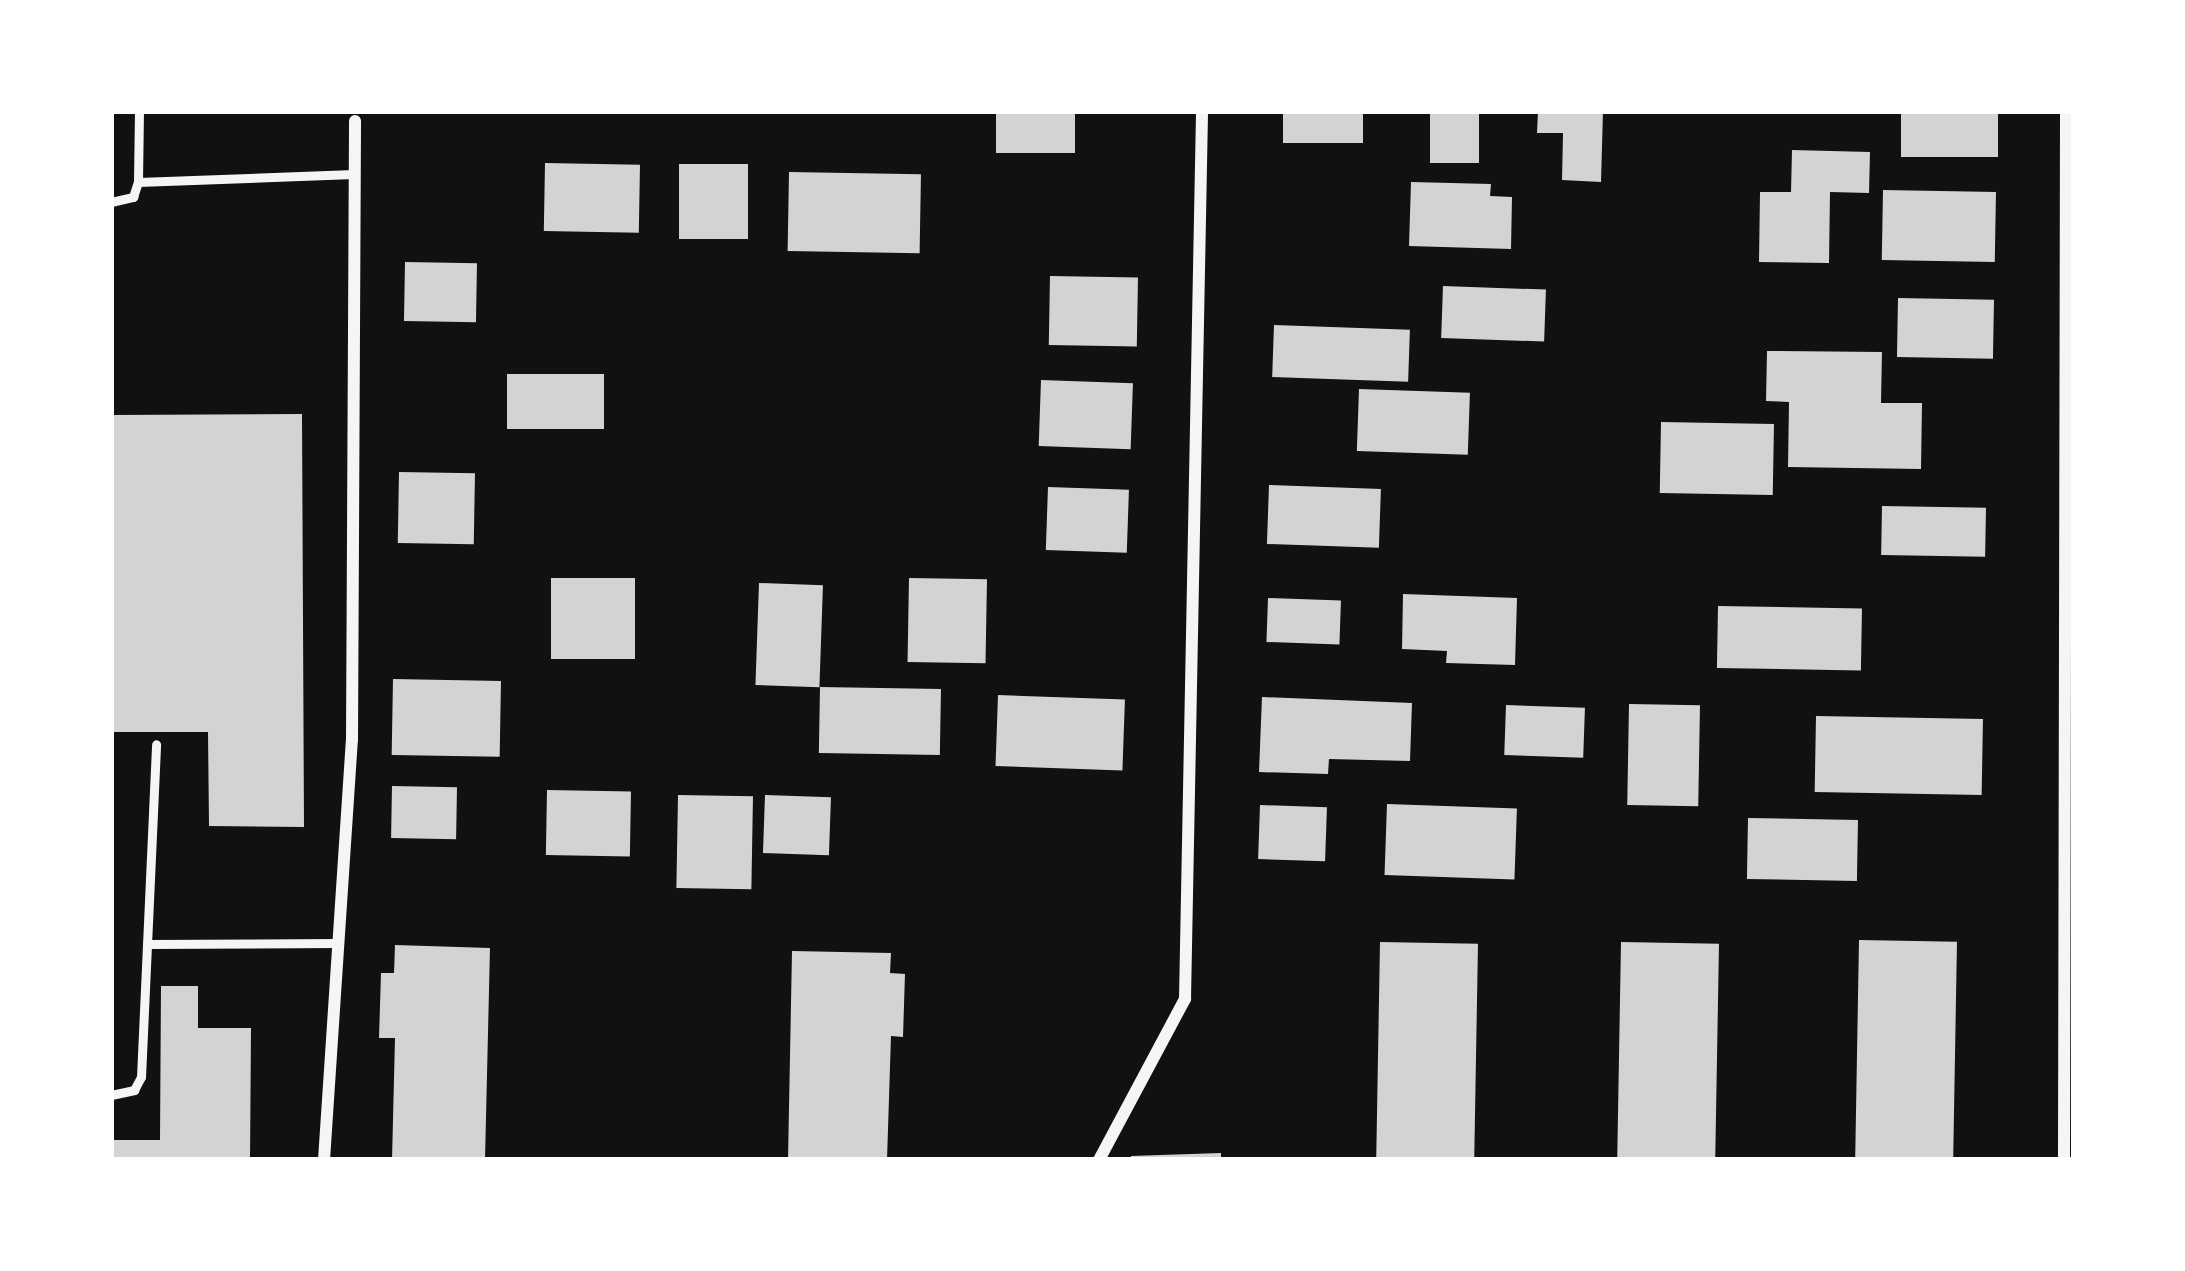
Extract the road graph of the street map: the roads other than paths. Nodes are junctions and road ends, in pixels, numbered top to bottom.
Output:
1 (139, 111) edge
2 (1202, 111) edge
3 (2066, 111) edge
4 (354, 116) edge
5 (2070, 162) edge
6 (354, 174) junction
7 (138, 182) junction
8 (111, 202) edge
9 (2070, 720) edge
10 (156, 744) dead end
11 (339, 943) junction
12 (148, 944) junction
13 (2069, 989) edge
14 (111, 1095) edge
15 (324, 1160) edge
16 (1099, 1160) edge
17 (2064, 1160) edge

1 - 7 lane
2 - 16 street
3 - 5 street
4 - 6 street
5 - 9 street
6 - 7 lane
6 - 11 street
7 - 8 lane
9 - 13 street
10 - 12 lane
11 - 12 lane
11 - 15 street
12 - 14 lane
13 - 17 street

